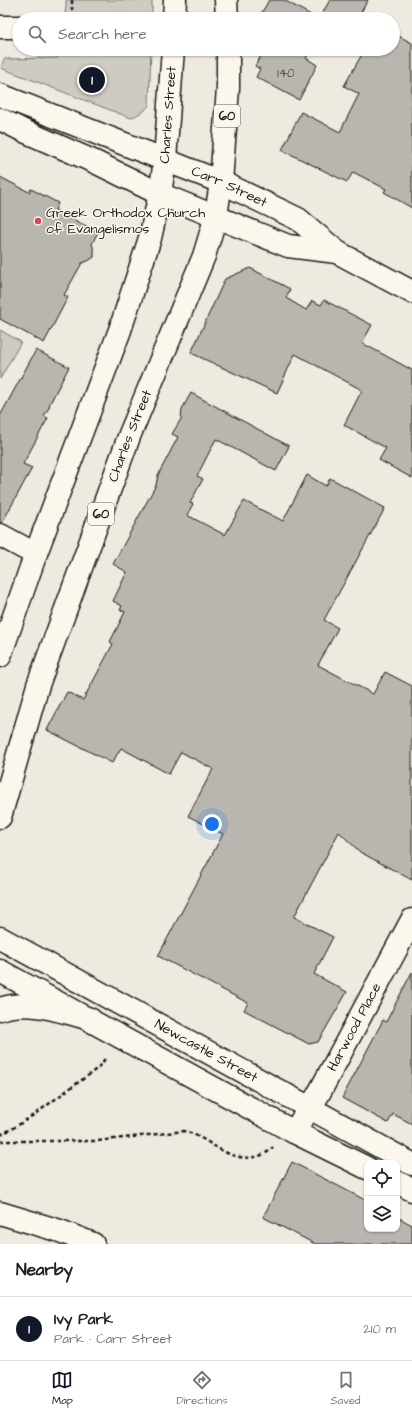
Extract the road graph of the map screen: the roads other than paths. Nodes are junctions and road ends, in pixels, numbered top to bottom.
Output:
1 (175, 0) edge
2 (226, 0) edge
3 (174, 12) edge
4 (227, 12) edge
5 (12, 26) edge
6 (0, 27) edge
7 (172, 56) edge
8 (228, 56) edge
9 (0, 95) edge
10 (0, 119) edge
11 (165, 160) junction
12 (221, 182) junction
13 (160, 194) junction
14 (216, 216) junction
15 (337, 252) junction
16 (412, 292) edge
17 (0, 536) edge
18 (36, 553) junction
19 (0, 656) edge
20 (0, 817) edge
21 (412, 920) edge
22 (0, 938) edge
23 (0, 971) edge
24 (0, 1009) edge
25 (90, 1019) junction
26 (310, 1109) junction
27 (294, 1132) junction
28 (412, 1164) edge
29 (364, 1167) edge
30 (400, 1184) edge
31 (412, 1190) edge
32 (0, 1214) edge
33 (93, 1244) edge

1 - 3 main road
2 - 4 main road
5 - 6 main road
7 - 11 main road, Charles Street
8 - 12 main road, Charles Street / 60
9 - 11 main road, Carr Street
10 - 13 main road, Carr Street
11 - 12 main road, Carr Street
11 - 13 main road, Charles Street
12 - 14 main road, Charles Street / 60
12 - 15 main road, Carr Street
13 - 14 main road, Carr Street
13 - 18 main road, Charles Street
14 - 15 main road, Carr Street
14 - 20 main road, Charles Street / 60
15 - 16 main road, Carr Street
17 - 18 main road
18 - 19 main road, Charles Street
21 - 26 main road, Harwood Place
22 - 26 main road, Newcastle Street
23 - 25 main road, Newcastle Street
24 - 25 main road
25 - 27 main road, Newcastle Street
26 - 27 main road, Harwood Place
26 - 28 main road, Newcastle Street
27 - 29 main road, Newcastle Street
30 - 31 main road
32 - 33 main road

